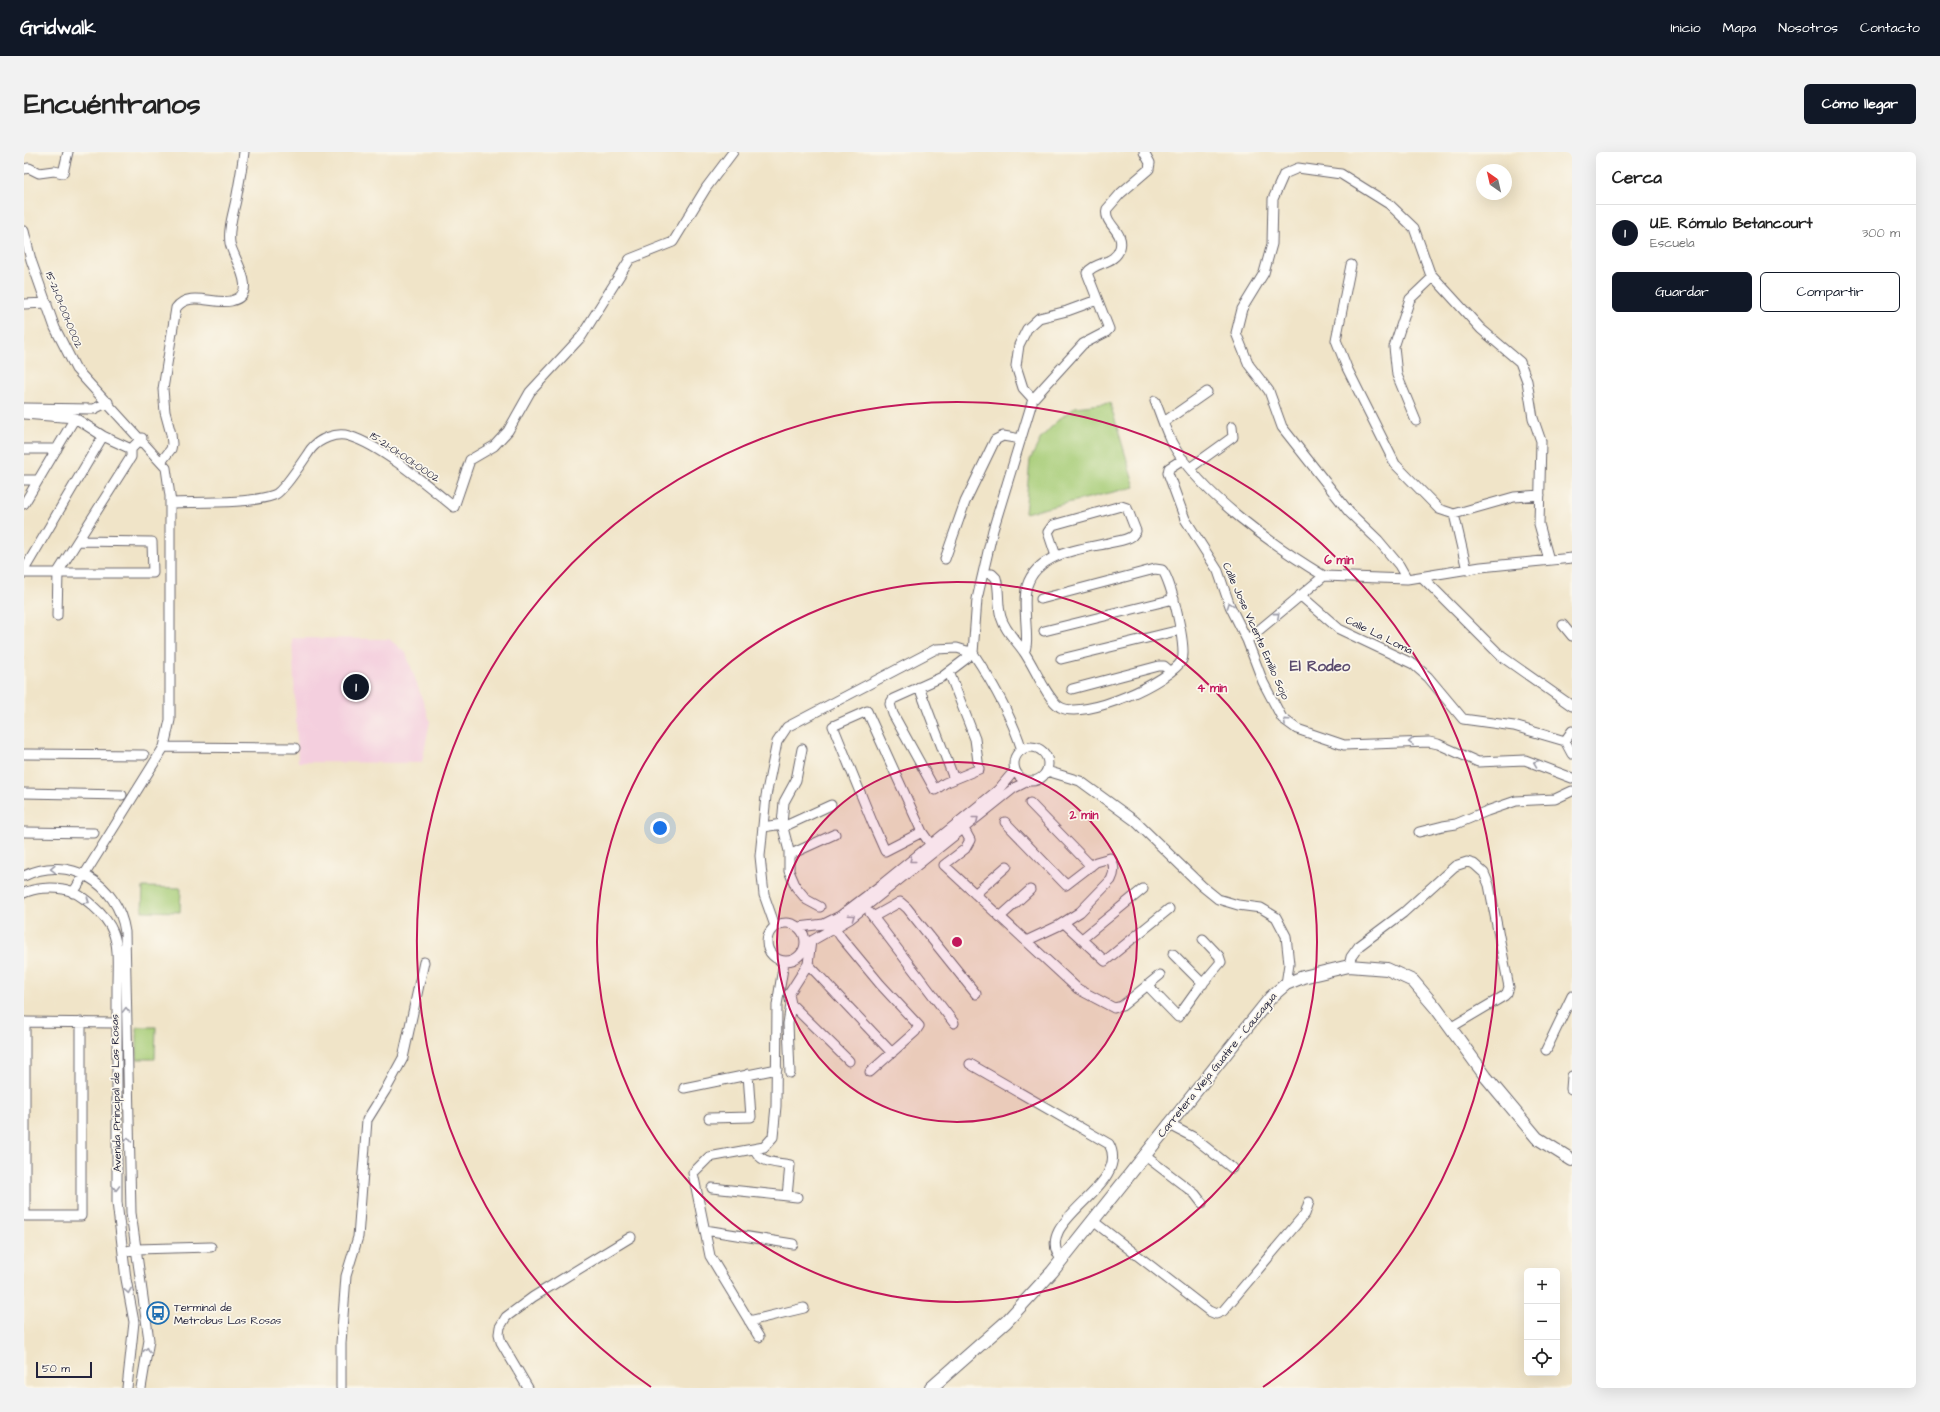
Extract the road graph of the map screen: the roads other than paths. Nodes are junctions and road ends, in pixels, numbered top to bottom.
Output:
1 (68, 152) edge
2 (244, 152) edge
3 (733, 152) edge
4 (1144, 152) edge
5 (24, 169) edge
6 (24, 231) edge
7 (25, 242) edge
8 (1351, 265) dead end
9 (1433, 277) junction
10 (1097, 300) junction
11 (24, 304) edge
12 (46, 304) junction
13 (1207, 392) dead end
14 (1033, 399) junction
15 (1155, 401) dead end
16 (108, 402) junction
17 (24, 408) edge
18 (24, 414) edge
19 (75, 418) junction
20 (1416, 421) dead end
21 (1164, 422) junction
22 (1232, 426) dead end
23 (103, 436) junction
24 (142, 438) junction
25 (1020, 439) junction
26 (24, 449) edge
27 (57, 449) junction
28 (131, 449) junction
29 (1183, 459) junction
30 (162, 462) junction
31 (1190, 468) junction
32 (24, 480) edge
33 (38, 480) junction
34 (1540, 495) junction
35 (24, 504) edge
36 (1454, 514) junction
37 (78, 541) junction
38 (1056, 556) junction
39 (1572, 558) edge
40 (945, 559) dead end
41 (1549, 560) junction
42 (1468, 570) junction
43 (24, 571) edge
44 (58, 572) junction
45 (983, 573) junction
46 (1324, 576) junction
47 (1422, 577) junction
48 (1407, 579) junction
49 (1300, 595) junction
50 (1041, 599) dead end
51 (1174, 599) junction
52 (57, 616) dead end
53 (1563, 625) dead end
54 (1180, 630) junction
55 (1044, 631) dead end
56 (1572, 636) edge
57 (1247, 640) junction
58 (971, 652) junction
59 (1024, 652) junction
60 (1061, 659) dead end
61 (1170, 671) junction
62 (949, 672) junction
63 (919, 687) junction
64 (1072, 689) dead end
65 (1572, 706) edge
66 (1572, 731) edge
67 (1565, 741) junction
68 (164, 747) junction
69 (295, 748) dead end
70 (802, 749) dead end
71 (1022, 750) junction
72 (24, 754) edge
73 (1572, 754) edge
74 (144, 755) dead end
75 (1015, 770) junction
76 (1047, 771) junction
77 (1572, 778) edge
78 (954, 779) junction
79 (1028, 781) junction
80 (1572, 791) edge
81 (24, 793) edge
82 (122, 795) dead end
83 (1030, 803) dead end
84 (830, 805) dead end
85 (1005, 822) dead end
86 (783, 826) junction
87 (763, 827) junction
88 (964, 829) junction
89 (24, 832) edge
90 (922, 832) junction
91 (1420, 832) dead end
92 (94, 833) dead end
93 (835, 834) dead end
94 (931, 845) junction
95 (789, 855) junction
96 (1007, 866) dead end
97 (1091, 866) junction
98 (84, 873) junction
99 (24, 876) edge
100 (1143, 889) dead end
101 (1030, 890) dead end
102 (24, 893) edge
103 (73, 893) junction
104 (975, 894) junction
105 (820, 907) dead end
106 (866, 907) junction
107 (1168, 909) dead end
108 (873, 916) junction
109 (1000, 917) junction
110 (1064, 922) junction
111 (775, 926) junction
112 (799, 927) junction
113 (835, 928) junction
114 (1082, 939) junction
115 (1203, 939) dead end
116 (1026, 941) junction
117 (809, 942) junction
118 (1173, 954) dead end
119 (424, 962) dead end
120 (784, 962) junction
121 (808, 964) junction
122 (1349, 966) junction
123 (1160, 975) dead end
124 (1203, 984) junction
125 (1286, 984) junction
126 (1147, 986) junction
127 (976, 994) dead end
128 (1572, 996) edge
129 (791, 1004) junction
130 (25, 1022) edge
131 (81, 1022) junction
132 (116, 1023) junction
133 (954, 1023) dead end
134 (1450, 1028) junction
135 (1546, 1050) dead end
136 (892, 1053) junction
137 (850, 1061) dead end
138 (970, 1064) dead end
139 (777, 1069) junction
140 (870, 1072) dead end
141 (790, 1073) dead end
142 (748, 1074) junction
143 (1572, 1076) edge
144 (684, 1088) dead end
145 (1571, 1089) dead end
146 (709, 1118) dead end
147 (1168, 1124) junction
148 (755, 1149) junction
149 (1144, 1155) junction
150 (1572, 1160) edge
151 (1232, 1168) dead end
152 (712, 1188) dead end
153 (787, 1196) junction
154 (797, 1198) dead end
155 (1309, 1202) dead end
156 (1202, 1203) dead end
157 (1093, 1220) junction
158 (705, 1230) junction
159 (630, 1237) dead end
160 (793, 1244) dead end
161 (211, 1246) dead end
162 (136, 1249) junction
163 (123, 1252) junction
164 (1062, 1260) junction
165 (804, 1308) dead end
166 (749, 1321) junction
167 (759, 1338) dead end
168 (128, 1388) edge
169 (141, 1388) edge
170 (341, 1388) edge
171 (528, 1388) edge
172 (931, 1388) edge

1 - 5 street
2 - 30 street
3 - 6 street, 15-21-01-001-0002
4 - 10 street
7 - 12 street
8 - 36 street
9 - 20 street
9 - 34 street
9 - 48 street
10 - 14 street
10 - 14 street
11 - 12 street
12 - 16 street
13 - 21 street
14 - 25 street
15 - 21 street
16 - 17 street
16 - 24 street
18 - 19 street
19 - 23 street
19 - 27 street
21 - 29 street
22 - 31 street
23 - 28 street
23 - 43 street
24 - 28 street
24 - 30 street
25 - 40 street
25 - 45 street
26 - 27 street
27 - 33 street
28 - 37 street
29 - 31 street
57 -> 29 street, Calle Jose Vicente Emilio Sojo
30 - 68 street
31 - 46 street
32 - 33 street
33 - 35 street
34 - 36 street
34 - 41 street
36 - 42 street
37 - 44 street
37 - 44 street
38 - 38 street
38 - 59 street
39 - 41 street
41 - 42 street
42 - 47 street
43 - 44 street
44 - 52 street
45 - 58 street
45 - 59 street
46 - 48 street
46 - 49 street
47 - 48 street
47 - 65 street
57 -> 49 street
49 - 67 street, Calle La Loma
50 - 51 street
51 - 54 street
51 - 55 street
53 - 56 street
54 - 60 street
54 - 61 street
77 -> 57 street, Calle Jose Vicente Emilio Sojo
58 - 62 street
58 - 71 street
58 - 87 street
59 - 61 street
61 - 64 street
62 - 63 street
62 - 78 street
63 - 78 street
63 - 78 street
66 - 67 street
67 - 73 street
68 - 69 street
68 - 98 street
70 - 86 street
71 - 75 street
71 - 76 street
72 - 74 street
75 - 79 street
75 - 94 street
76 - 79 street
76 - 125 street
88 -> 79 street
80 - 91 street
81 - 82 street
83 - 97 street
84 - 86 street
85 - 97 street
86 - 87 street
86 - 95 street
87 - 111 street
88 - 104 street
88 - 106 street
89 - 92 street
90 - 90 street
90 - 94 street
93 - 95 street
94 -> 112 street
95 - 105 street
96 - 104 street
97 - 110 street
98 -> 99 street
98 - 103 street
162 -> 98 street, Avenida Principal de Las Rosas
100 - 114 street
101 - 109 street
102 - 103 street, Avenida Principal de Las Rosas
103 -> 132 street, Avenida Principal de Las Rosas
104 - 109 street
106 - 108 street
113 -> 106 street
107 - 114 street
108 - 127 street
108 - 133 street
109 - 116 street
110 - 114 street
110 - 116 street
111 - 112 street
111 - 120 street
112 - 117 street
113 - 117 street
113 - 136 street
115 - 124 street
116 - 126 street
117 - 120 street
117 - 121 street
118 - 124 street
119 - 170 street
120 - 139 street
121 - 129 street
121 - 136 street
122 - 125 main road, Carretera Vieja Guatire - Caucagua
122 - 134 main road, Carretera Vieja Guatire - Caucagua
122 - 134 street
123 - 126 street
124 - 126 street
125 - 147 main road, Carretera Vieja Guatire - Caucagua
128 - 135 street
129 - 137 street
129 - 141 street
130 - 131 street
130 - 131 street
131 - 132 street
132 -> 163 street, Avenida Principal de Las Rosas
134 - 150 main road, Carretera Vieja Guatire - Caucagua
136 - 140 street
138 - 164 street
139 - 142 street
139 - 148 street
142 - 144 street
142 - 146 street
143 - 145 street
147 - 149 main road, Carretera Vieja Guatire - Caucagua
147 - 151 street
148 - 153 street
148 - 158 street
149 - 156 street
149 - 157 main road, Carretera Vieja Guatire - Caucagua
152 - 153 street
153 - 154 street
155 - 157 street
157 - 164 main road, Carretera Vieja Guatire - Caucagua
158 - 160 street
158 - 166 street
159 - 171 street
161 - 162 street
162 - 163 street
169 -> 162 street, Avenida Principal de Las Rosas
163 -> 168 street, Avenida Principal de Las Rosas
164 - 172 main road, Carretera Vieja Guatire - Caucagua
165 - 166 street
166 - 167 street

